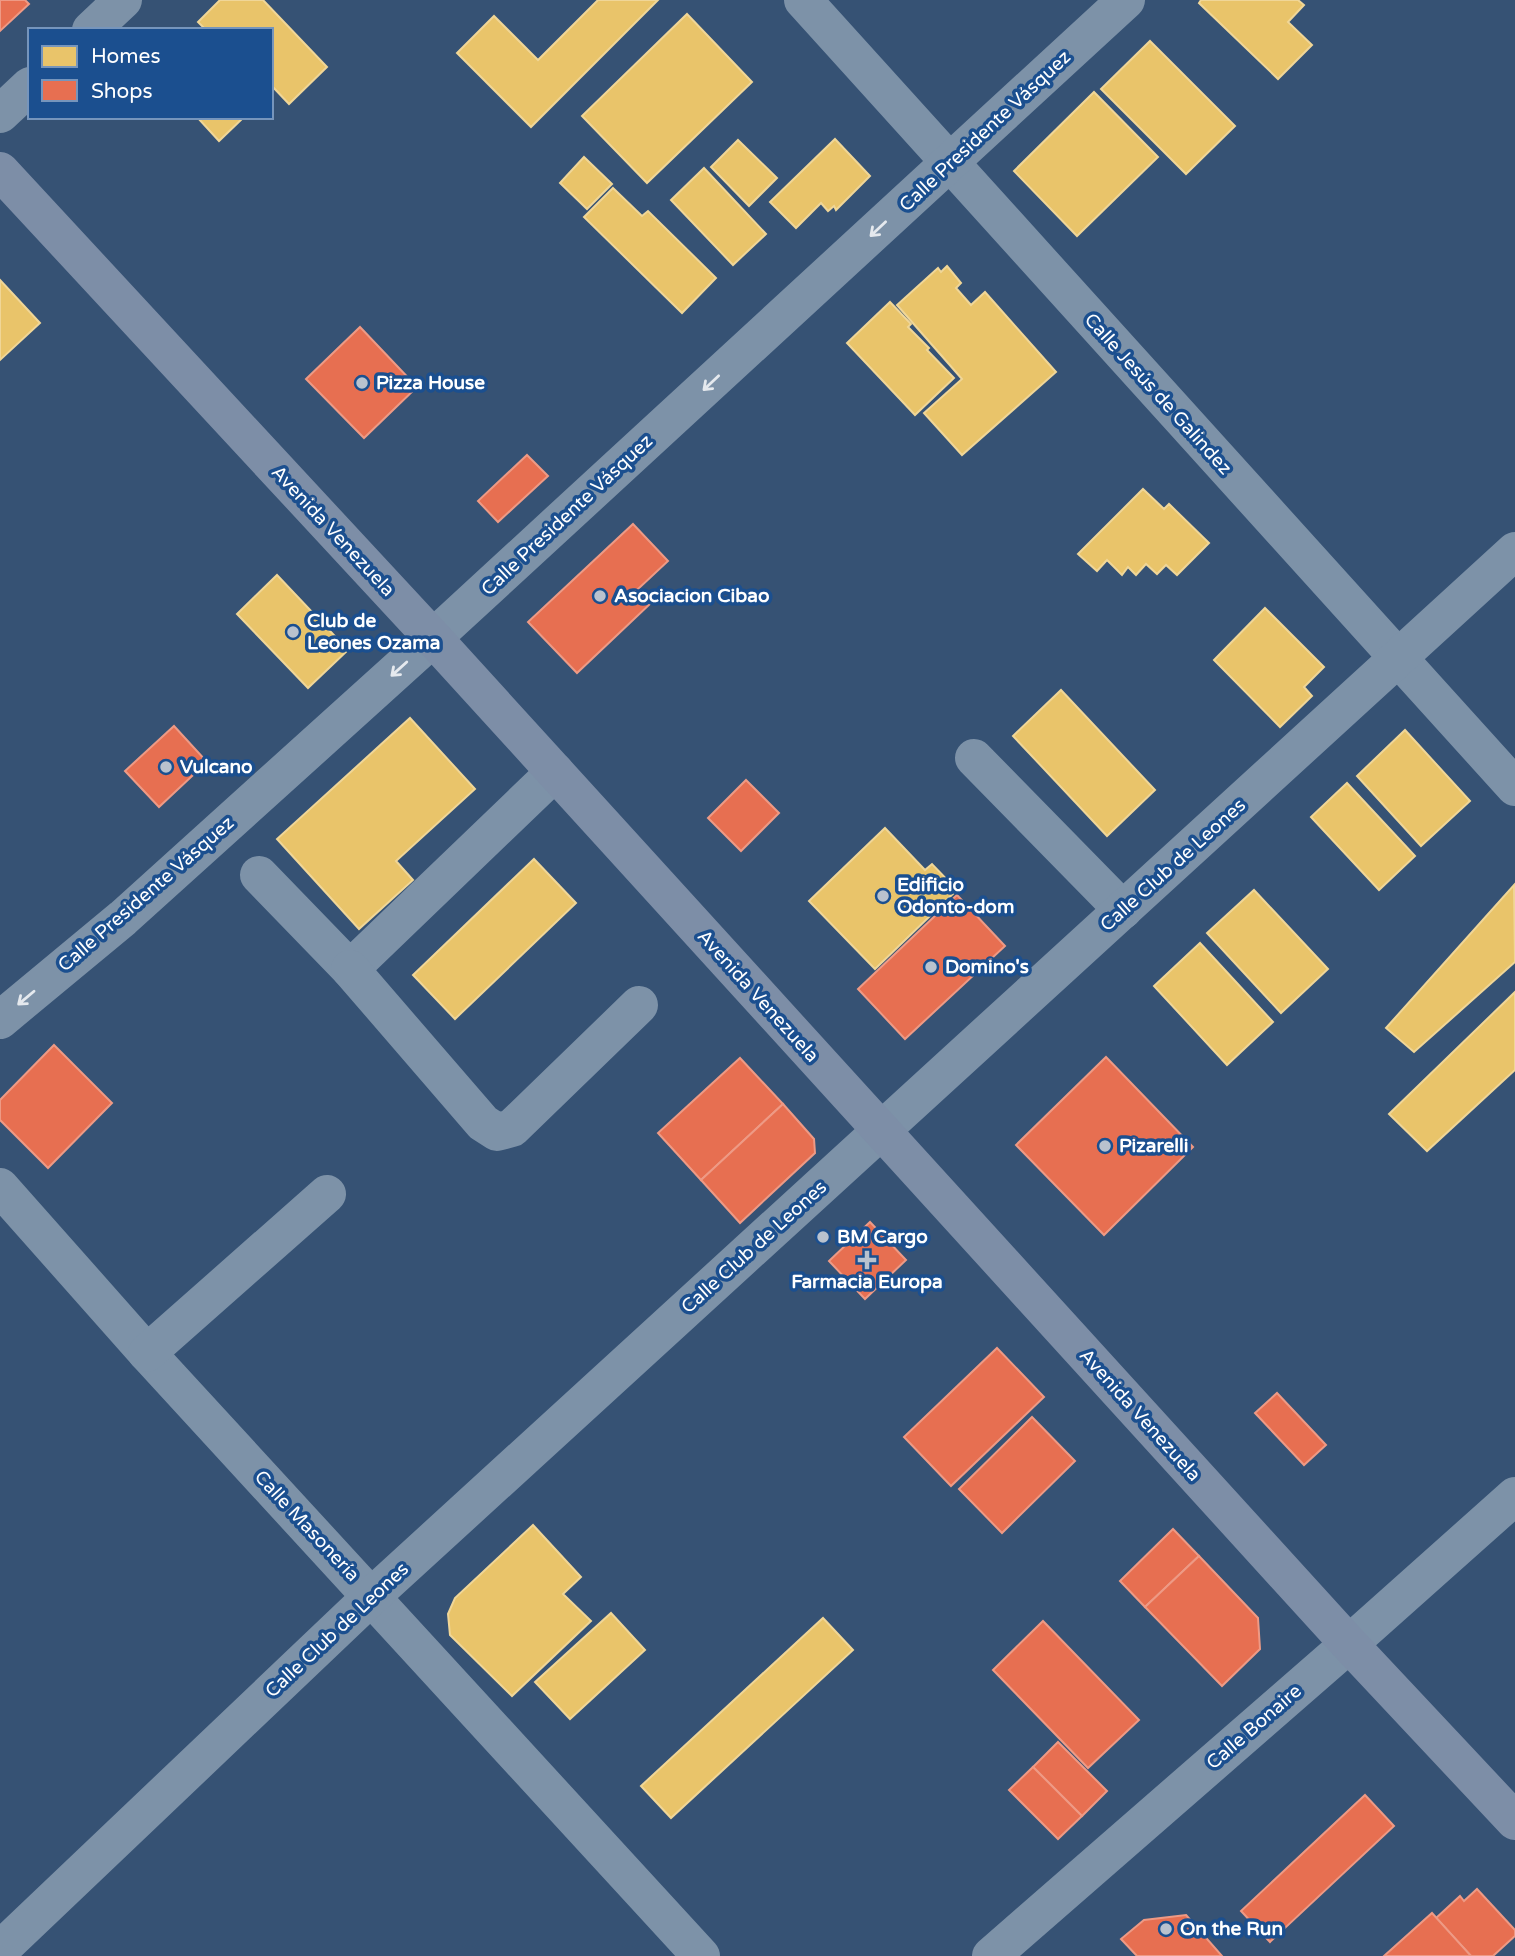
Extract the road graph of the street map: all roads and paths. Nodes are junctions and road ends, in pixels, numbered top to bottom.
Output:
1 (123, 0) edge
2 (803, 0) edge
3 (1126, 0) edge
4 (92, 28) edge
5 (28, 88) edge
6 (0, 114) edge
7 (950, 164) junction
8 (0, 172) edge
9 (1515, 551) edge
10 (433, 638) junction
11 (1398, 659) junction
12 (974, 758) dead end
13 (555, 772) junction
14 (1515, 787) edge
15 (259, 875) dead end
16 (1124, 910) junction
17 (350, 969) junction
18 (639, 1005) dead end
19 (0, 1020) edge
20 (881, 1131) junction
21 (0, 1187) edge
22 (327, 1194) dead end
23 (147, 1353) junction
24 (1515, 1496) edge
25 (372, 1596) junction
26 (1349, 1644) junction
27 (1515, 1821) edge
28 (0, 1950) edge
29 (701, 1956) edge
30 (991, 1956) edge

1 - 4 street
2 - 7 street, Calle Jesús de Galindez
3 - 7 street, Calle Presidente Vásquez
5 - 6 street
7 -> 10 street, Calle Presidente Vásquez
7 - 11 street, Calle Jesús de Galindez
8 - 10 main road, Avenida Venezuela
9 - 11 street, Calle Club de Leones
10 - 13 main road, Avenida Venezuela
10 -> 19 street, Calle Presidente Vásquez
11 - 14 street, Calle Jesús de Galindez
11 - 16 street, Calle Club de Leones
12 - 16 street
13 - 17 street
13 - 20 main road, Avenida Venezuela
15 - 17 street
16 - 20 street, Calle Club de Leones
17 - 18 street
20 - 25 street, Calle Club de Leones
20 - 26 main road, Avenida Venezuela
21 - 23 street, Calle Masonería
22 - 23 street
23 - 25 street, Calle Masonería
24 - 26 street, Calle Bonaire
25 - 28 street, Calle Club de Leones
25 - 29 street, Calle Masonería
26 - 27 main road, Avenida Venezuela
26 - 30 street, Calle Bonaire

